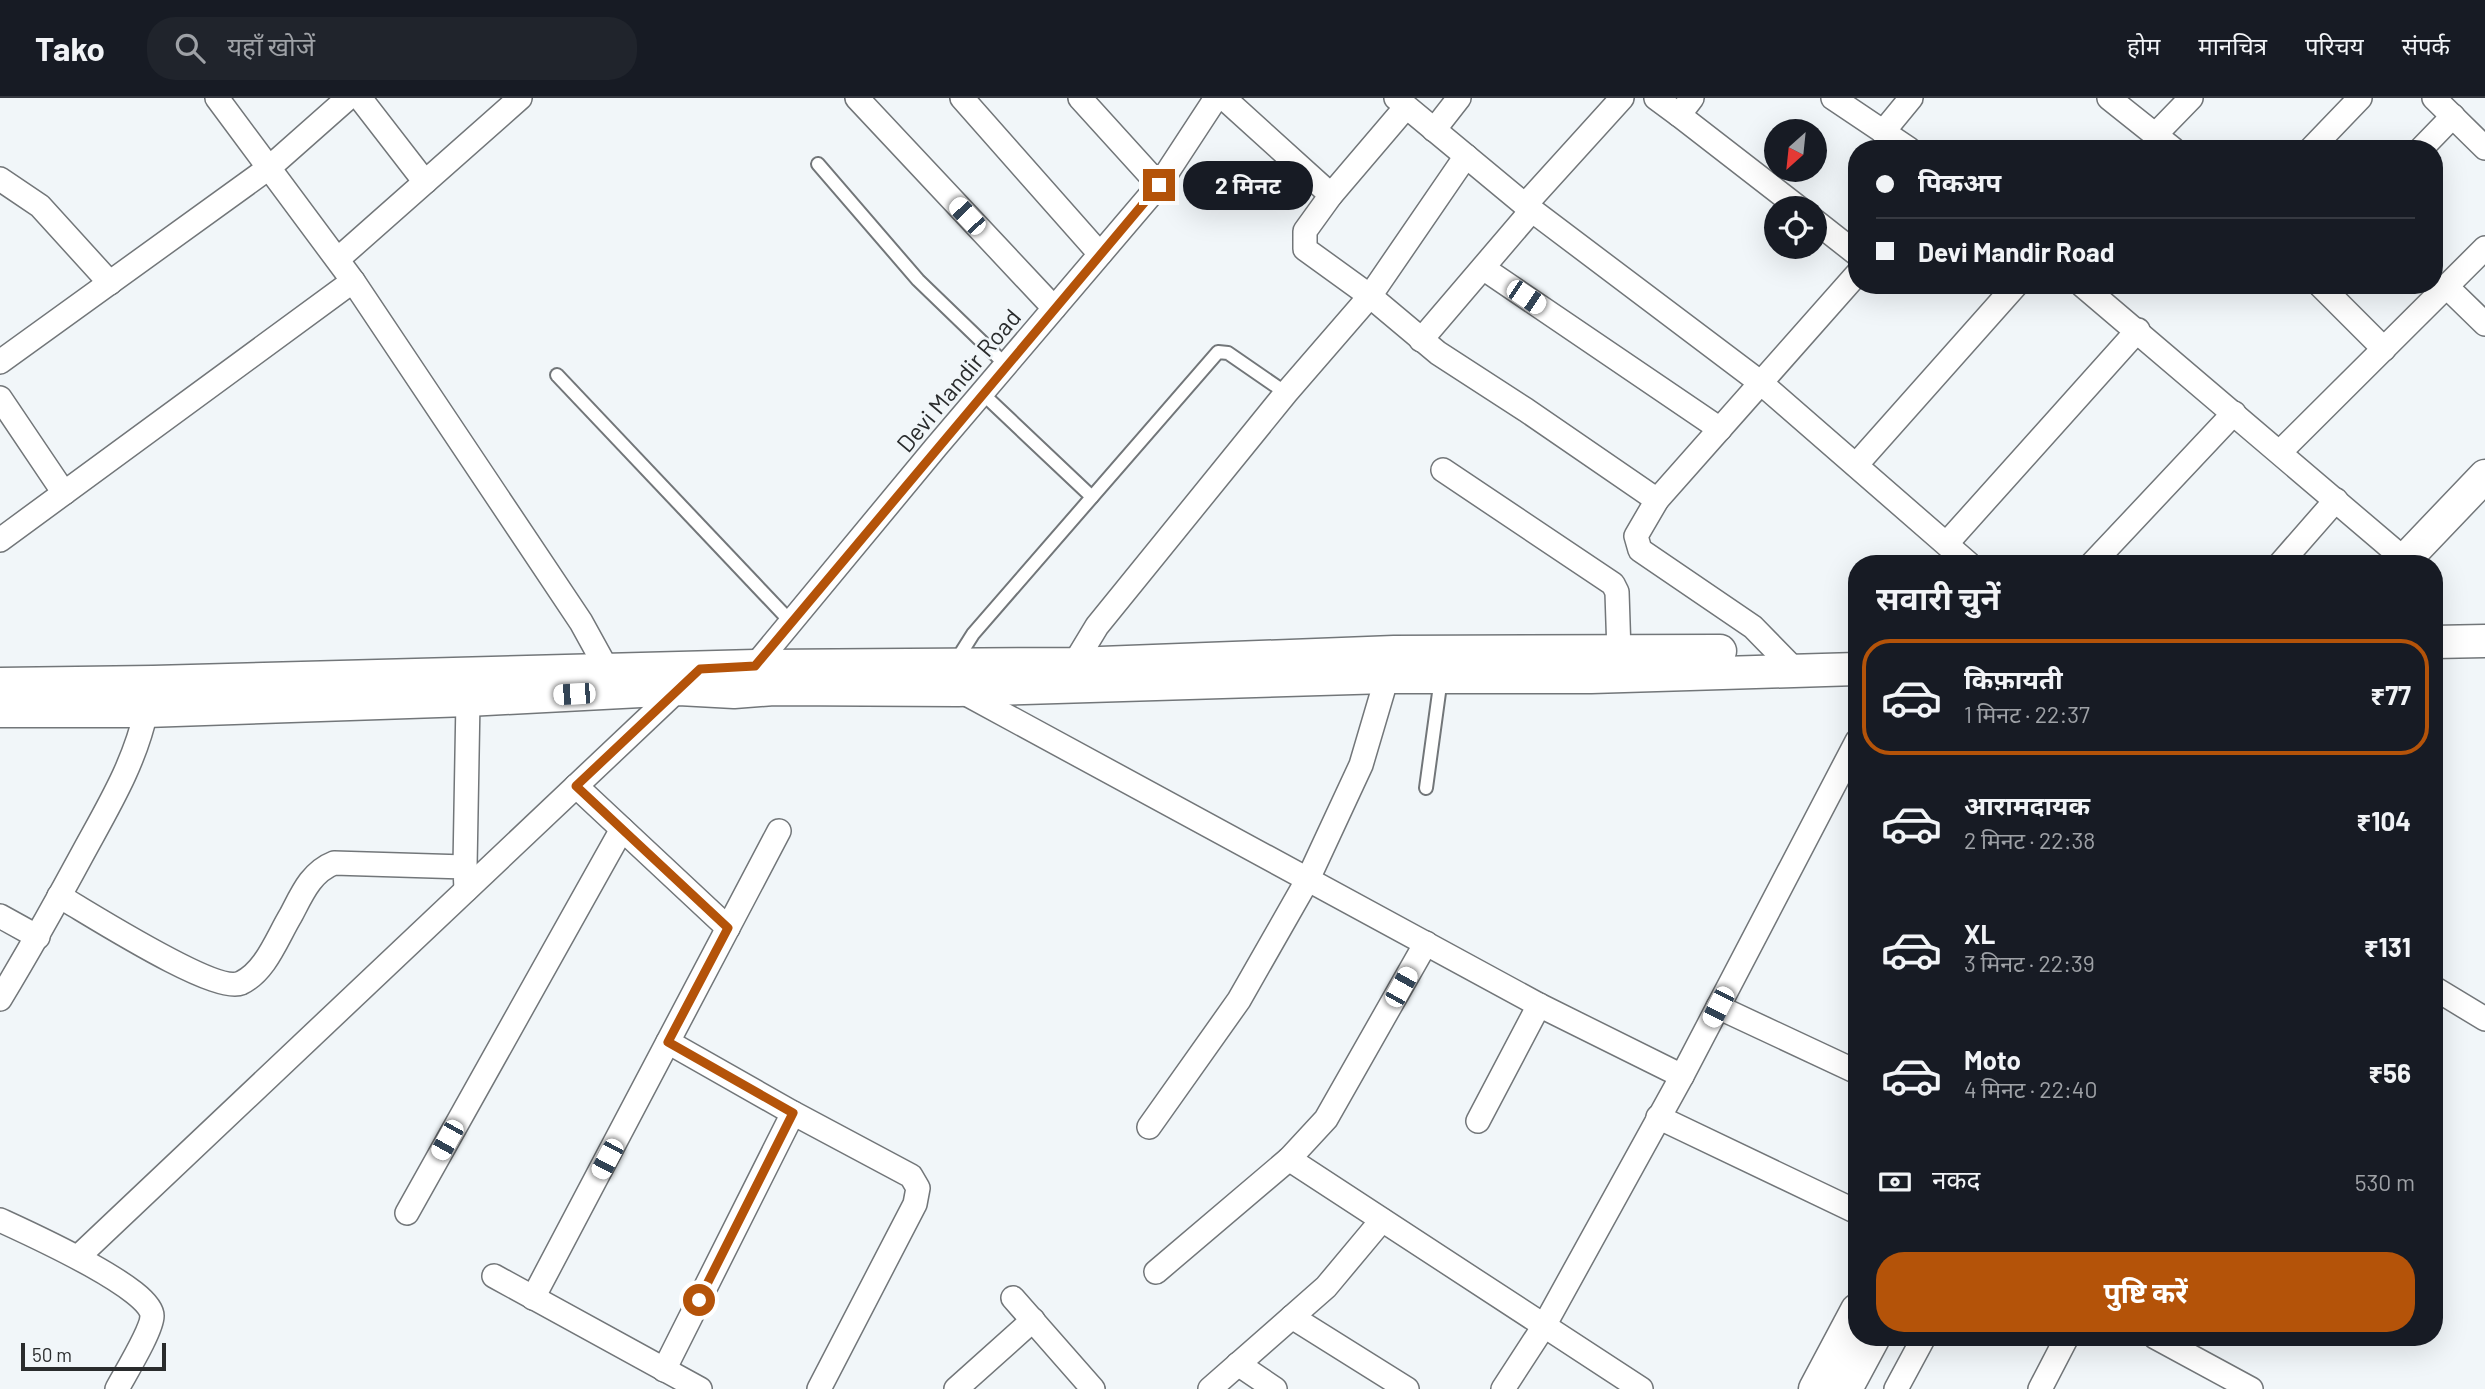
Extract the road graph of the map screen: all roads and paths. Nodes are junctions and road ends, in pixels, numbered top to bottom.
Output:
1 (217, 98) edge
2 (348, 98) edge
3 (360, 98) edge
4 (520, 98) edge
5 (857, 98) edge
6 (962, 98) edge
7 (1080, 98) edge
8 (1216, 98) edge
9 (1224, 98) edge
10 (1459, 98) edge
11 (1622, 98) edge
12 (1656, 98) edge
13 (1833, 98) edge
14 (1911, 98) edge
15 (2109, 98) edge
16 (2191, 98) edge
17 (2360, 98) edge
18 (2434, 98) edge
19 (1401, 102) edge
20 (1686, 107) edge
21 (2453, 116) junction
22 (1434, 130) junction
23 (1883, 132) junction
24 (1895, 140) edge
25 (2164, 140) edge
26 (2166, 140) edge
27 (2320, 140) edge
28 (2430, 140) edge
29 (2485, 148) edge
30 (1465, 156) junction
31 (818, 163) dead end
32 (270, 167) junction
33 (0, 179) edge
34 (425, 181) junction
35 (1159, 185) junction
36 (1331, 195) junction
37 (1785, 196) edge
38 (1529, 207) junction
39 (1827, 230) edge
40 (1848, 247) edge
41 (2485, 248) edge
42 (1100, 254) junction
43 (338, 259) junction
44 (1483, 268) junction
45 (353, 281) junction
46 (110, 283) junction
47 (1848, 284) edge
48 (2447, 287) junction
49 (2443, 291) edge
50 (2008, 294) edge
51 (2093, 294) edge
52 (2329, 294) edge
53 (2440, 294) edge
54 (1370, 296) junction
55 (1054, 308) junction
56 (2485, 324) edge
57 (2138, 330) junction
58 (1421, 340) junction
59 (2384, 349) junction
60 (1, 359) edge
61 (1006, 365) junction
62 (557, 375) dead end
63 (1761, 383) junction
64 (982, 393) junction
65 (1286, 393) junction
66 (0, 398) edge
67 (2234, 413) junction
68 (1720, 429) junction
69 (2280, 453) junction
70 (1856, 465) junction
71 (1443, 470) dead end
72 (2485, 476) edge
73 (64, 493) junction
74 (1092, 497) junction
75 (1657, 500) junction
76 (2336, 500) junction
77 (0, 540) edge
78 (1947, 543) junction
79 (1960, 555) edge
80 (2100, 555) edge
81 (2288, 555) edge
82 (2396, 555) edge
83 (2409, 555) edge
84 (791, 622) junction
85 (2485, 641) edge
86 (2443, 642) edge
87 (1848, 650) edge
88 (1619, 653) junction
89 (2443, 656) edge
90 (2485, 656) edge
91 (1787, 660) junction
92 (1074, 664) junction
93 (1442, 665) junction
94 (755, 666) junction
95 (1848, 668) edge
96 (608, 671) junction
97 (956, 677) junction
98 (1387, 677) junction
99 (690, 679) junction
100 (0, 684) edge
101 (734, 692) junction
102 (468, 700) junction
103 (0, 710) edge
104 (146, 711) junction
105 (1848, 758) edge
106 (576, 786) junction
107 (1426, 788) dead end
108 (622, 829) junction
109 (779, 831) dead end
110 (465, 867) junction
111 (1308, 880) junction
112 (466, 890) junction
113 (59, 896) junction
114 (0, 916) edge
115 (728, 928) junction
116 (38, 937) junction
117 (1426, 943) junction
118 (2443, 993) edge
119 (0, 999) edge
120 (1539, 1004) junction
121 (1718, 1007) junction
122 (2485, 1019) edge
123 (668, 1042) junction
124 (1848, 1068) edge
125 (1682, 1076) junction
126 (793, 1113) junction
127 (1658, 1117) junction
128 (1478, 1121) dead end
129 (1149, 1127) dead end
130 (1289, 1159) junction
131 (1848, 1208) edge
132 (407, 1213) dead end
133 (0, 1220) edge
134 (1382, 1220) junction
135 (78, 1257) junction
136 (1156, 1272) dead end
137 (494, 1276) dead end
138 (533, 1298) junction
139 (1013, 1298) dead end
140 (1292, 1317) junction
141 (1033, 1320) junction
142 (1544, 1326) junction
143 (1848, 1327) edge
144 (1869, 1346) edge
145 (1919, 1346) edge
146 (2062, 1346) edge
147 (2189, 1346) edge
148 (1238, 1364) junction
149 (664, 1370) junction
150 (117, 1389) edge
151 (700, 1389) edge
152 (819, 1389) edge
153 (956, 1389) edge
154 (1093, 1389) edge
155 (1210, 1389) edge
156 (1275, 1389) edge
157 (1407, 1389) edge
158 (1503, 1389) edge
159 (1641, 1389) edge
160 (1815, 1389) edge
161 (1846, 1389) edge
162 (1895, 1389) edge
163 (2040, 1389) edge
164 (2251, 1389) edge

1 - 32 street
2 - 32 street
3 - 34 street
4 - 34 street
5 - 55 street
6 - 42 street
7 - 35 street
8 - 35 street, Devi Mandir Road
9 - 36 street
10 - 22 street
11 - 38 street
12 - 20 street
13 - 23 street
14 - 23 street
15 - 25 street
16 - 26 street
17 - 27 street
18 - 21 street
19 - 22 street
19 - 36 street
20 - 37 street
21 - 28 street
21 - 29 street
22 - 30 street
23 - 24 street
30 - 38 street
30 - 54 street
31 - 61 lane
32 - 43 street
32 - 46 street
33 - 46 street
34 - 43 street
35 - 42 street, Devi Mandir Road
36 - 54 street
38 - 44 street
38 - 63 street
39 - 40 street
41 - 48 street
42 - 55 street, Devi Mandir Road
43 - 45 street
44 - 58 street
44 - 68 street
45 - 73 street
45 - 96 street
46 - 60 street
47 - 63 street
48 - 49 street
48 - 56 street
50 - 70 street
51 - 57 street
52 - 59 street
53 - 59 street
54 - 58 street
54 - 65 street
55 - 61 street, Devi Mandir Road
57 - 67 street
57 - 78 street
58 - 75 street
59 - 69 street
61 - 64 street, Devi Mandir Road
62 - 84 lane
63 - 68 street
63 - 70 street
64 - 74 lane
64 - 84 street, Devi Mandir Road
65 - 74 lane
65 - 92 street
66 - 73 street
67 - 69 street
67 - 80 street
68 - 75 street
69 - 76 street
70 - 78 street
71 - 88 street
72 - 83 street
73 - 77 street
74 - 97 lane
75 - 91 street
76 - 81 street
76 - 82 street
78 - 79 street
84 - 94 street, Devi Mandir Road
85 - 86 street
87 - 91 street
88 - 91 street
88 - 93 street
89 - 90 street
91 - 93 street
91 - 95 street
92 - 93 street
92 - 97 street
93 - 98 street
93 - 107 lane
94 - 97 street
94 - 99 street
94 - 101 street, Devi Mandir Road
96 - 99 street
96 - 100 street
97 - 98 street
97 - 101 street
97 - 111 street
98 - 111 street
99 - 101 street
99 - 102 street
99 - 106 street
102 - 104 street
102 - 110 street
103 - 104 street
104 - 113 street
105 - 121 street
106 - 108 street
106 - 112 street
108 - 115 street
108 - 132 street
109 - 115 street
110 - 112 street
110 - 113 street
111 - 117 street
111 - 129 street
112 - 135 street
113 - 116 street
114 - 116 street
115 - 123 street
116 - 119 street
117 - 120 street
117 - 130 street
118 - 122 street
120 - 125 street
120 - 128 street
121 - 124 street
121 - 125 street
123 - 126 street
123 - 138 street
125 - 127 street
126 - 149 street
126 - 152 street
127 - 131 street
127 - 142 street
130 - 134 street
130 - 136 street
133 - 135 street
134 - 140 street
134 - 142 street
135 - 150 street
137 - 138 street
138 - 149 street
139 - 141 street
140 - 148 street
140 - 157 street
141 - 153 street
141 - 154 street
142 - 158 street
142 - 159 street
143 - 160 street
144 - 161 street
145 - 162 street
146 - 163 street
147 - 164 street
148 - 155 street
148 - 156 street
149 - 151 street

